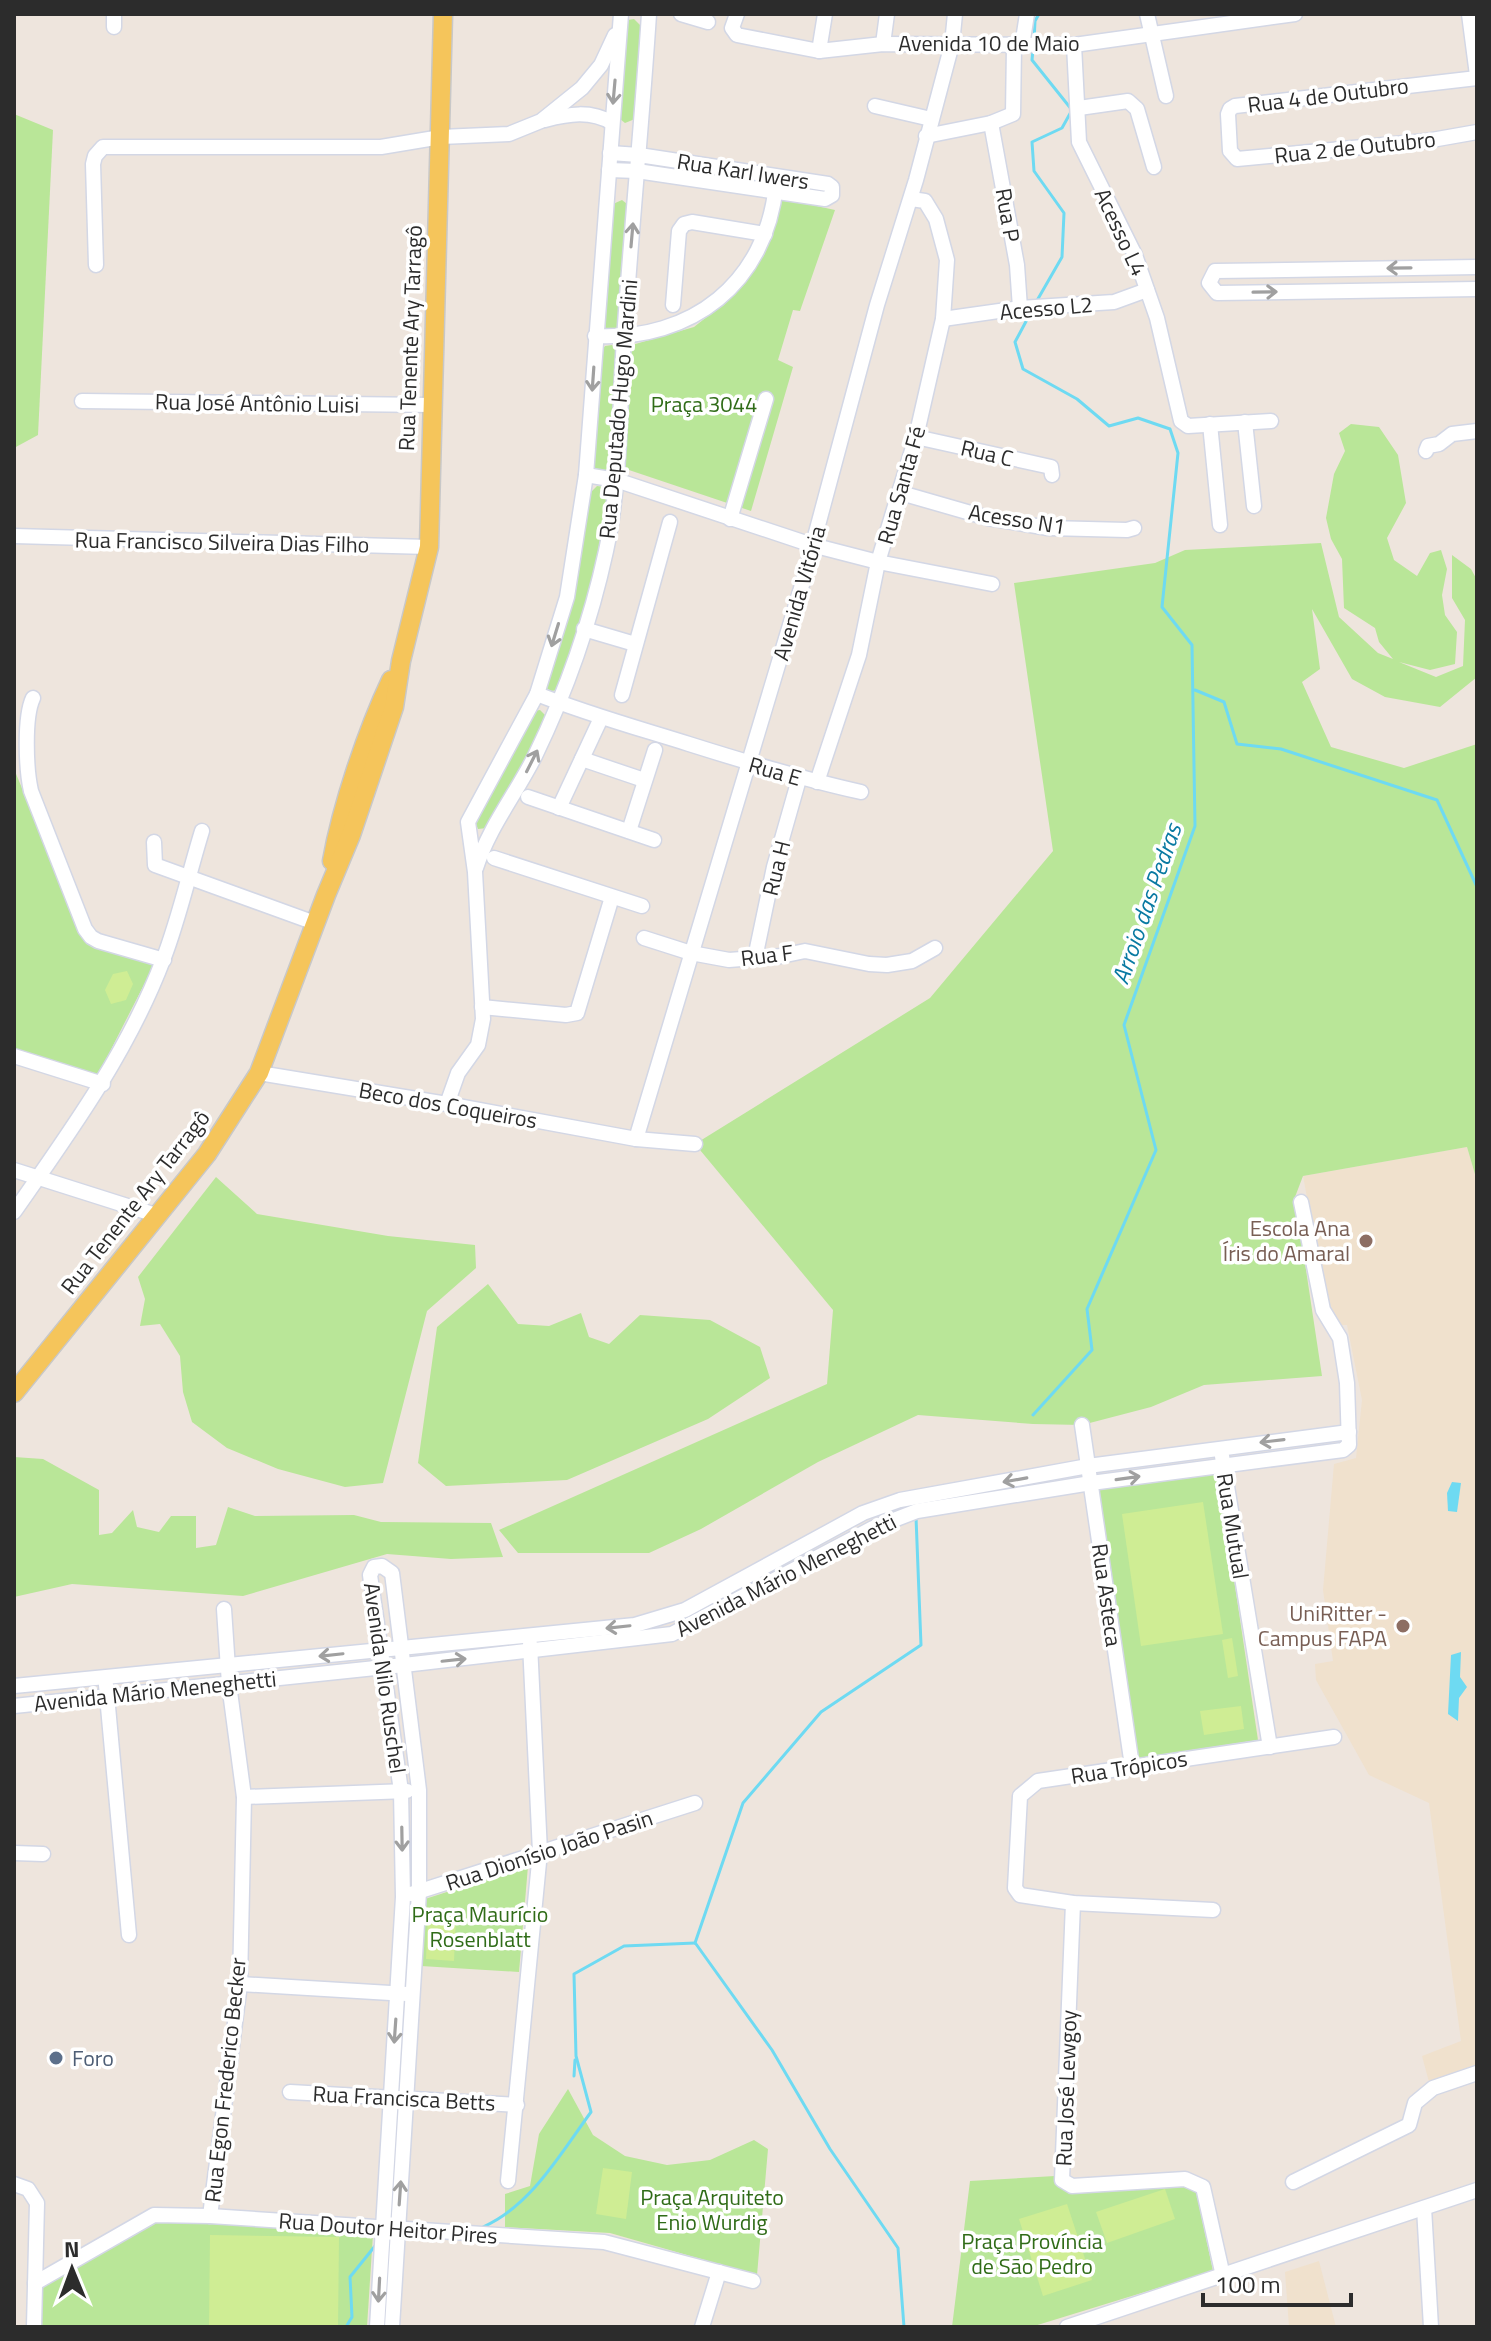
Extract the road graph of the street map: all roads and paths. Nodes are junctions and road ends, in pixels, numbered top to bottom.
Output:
1 (443, 14) edge
2 (649, 14) edge
3 (681, 14) edge
4 (737, 14) edge
5 (825, 14) edge
6 (887, 14) edge
7 (955, 14) edge
8 (1027, 14) edge
9 (1147, 14) edge
10 (1295, 14) edge
11 (1469, 14) edge
12 (621, 18) edge
13 (708, 22) dead end
14 (1150, 33) junction
15 (883, 44) junction
16 (952, 44) junction
17 (1074, 45) junction
18 (1026, 46) junction
19 (819, 51) junction
20 (1477, 76) edge
21 (1166, 96) dead end
22 (875, 106) dead end
23 (1079, 108) junction
24 (931, 119) junction
25 (541, 121) junction
26 (612, 123) junction
27 (991, 123) junction
28 (1477, 132) edge
29 (926, 136) junction
30 (441, 137) junction
31 (610, 153) junction
32 (639, 155) junction
33 (1233, 157) joint
34 (1154, 167) dead end
35 (609, 170) junction
36 (637, 171) junction
37 (776, 184) junction
38 (911, 199) junction
39 (765, 234) junction
40 (96, 265) dead end
41 (1477, 267) edge
42 (1477, 289) edge
43 (1147, 290) junction
44 (673, 305) dead end
45 (1020, 308) junction
46 (943, 319) junction
47 (595, 336) junction
48 (624, 338) junction
49 (766, 399) dead end
50 (82, 401) dead end
51 (432, 405) junction
52 (1271, 421) dead end
53 (1245, 422) junction
54 (1210, 424) junction
55 (1477, 431) edge
56 (916, 437) junction
57 (1426, 451) dead end
58 (586, 475) junction
59 (1052, 475) dead end
60 (616, 480) junction
61 (901, 493) junction
62 (1254, 506) dead end
63 (730, 519) junction
64 (670, 522) dead end
65 (1220, 525) dead end
66 (1134, 528) dead end
67 (14, 536) edge
68 (812, 545) junction
69 (429, 547) junction
70 (878, 562) junction
71 (992, 584) dead end
72 (584, 629) junction
73 (635, 644) junction
74 (537, 694) junction
75 (622, 695) dead end
76 (33, 698) dead end
77 (558, 703) junction
78 (601, 718) junction
79 (655, 750) dead end
80 (582, 759) junction
81 (748, 764) junction
82 (799, 779) junction
83 (644, 780) junction
84 (817, 782) junction
85 (861, 792) dead end
86 (528, 797) dead end
87 (559, 808) junction
88 (467, 826) junction
89 (202, 831) dead end
90 (629, 831) junction
91 (490, 833) junction
92 (654, 840) dead end
93 (154, 842) dead end
94 (494, 858) dead end
95 (475, 872) junction
96 (188, 876) junction
97 (612, 897) junction
98 (642, 906) dead end
99 (315, 923) junction
100 (644, 938) dead end
101 (935, 948) dead end
102 (691, 953) junction
103 (755, 958) junction
104 (164, 960) junction
105 (482, 1007) junction
106 (14, 1056) edge
107 (259, 1073) junction
108 (103, 1084) junction
109 (447, 1104) junction
110 (636, 1139) junction
111 (695, 1144) dead end
112 (14, 1170) edge
113 (38, 1178) junction
114 (1301, 1202) dead end
115 (14, 1212) edge
116 (159, 1216) junction
117 (14, 1393) edge
118 (1082, 1425) dead end
119 (1349, 1432) junction
120 (1221, 1448) junction
121 (1223, 1465) junction
122 (1088, 1466) junction
123 (1091, 1483) junction
124 (900, 1500) junction
125 (904, 1516) junction
126 (782, 1557) junction
127 (789, 1572) junction
128 (224, 1609) dead end
129 (668, 1615) junction
130 (672, 1634) junction
131 (529, 1636) junction
132 (402, 1648) junction
133 (381, 1650) junction
134 (531, 1651) junction
135 (228, 1665) junction
136 (404, 1665) junction
137 (383, 1668) junction
138 (105, 1677) junction
139 (229, 1684) junction
140 (14, 1686) edge
141 (107, 1694) junction
142 (14, 1706) edge
143 (1334, 1737) dead end
144 (1270, 1747) junction
145 (1132, 1766) junction
146 (419, 1790) junction
147 (401, 1791) junction
148 (244, 1797) junction
149 (695, 1803) dead end
150 (540, 1852) junction
151 (14, 1853) edge
152 (43, 1854) dead end
153 (419, 1892) junction
154 (403, 1897) junction
155 (1073, 1903) junction
156 (1213, 1910) dead end
157 (129, 1935) dead end
158 (240, 1984) junction
159 (397, 1994) junction
160 (413, 1994) junction
161 (1477, 2073) edge
162 (290, 2092) dead end
163 (391, 2098) junction
164 (406, 2099) junction
165 (517, 2105) junction
166 (508, 2181) dead end
167 (1293, 2182) dead end
168 (14, 2184) edge
169 (1477, 2190) edge
170 (1424, 2208) junction
171 (210, 2216) junction
172 (391, 2228) junction
173 (719, 2272) junction
174 (1223, 2276) junction
175 (753, 2281) dead end
176 (35, 2283) junction
177 (1093, 2323) edge
178 (34, 2327) edge
179 (377, 2327) edge
180 (392, 2327) edge
181 (702, 2327) edge
182 (1067, 2327) edge
183 (1431, 2327) edge

1 - 30 main road, Rua Tenente Ary Tarragô
2 - 32 street, Rua Deputado Hugo Mardini
3 - 13 street
4 - 19 street, Avenida 10 de Maio
5 - 19 street
6 - 15 street
7 - 16 street, Avenida Vitória
8 - 18 street
9 - 14 street
10 - 14 street, Avenida 10 de Maio
11 - 20 street
12 - 25 street
12 -> 26 street, Rua Deputado Hugo Mardini
14 - 17 street, Avenida 10 de Maio
14 - 21 street
15 - 16 street, Avenida 10 de Maio
15 - 19 street, Avenida 10 de Maio
16 - 18 street, Avenida 10 de Maio
16 - 24 street, Avenida Vitória
17 - 18 street, Avenida 10 de Maio
17 - 23 street, Acesso L4
18 - 27 street
20 - 33 street, Rua 4 de Outubro
22 - 24 street
23 - 34 street
23 - 43 street, Acesso L4
24 - 29 street, Avenida Vitória
25 - 26 street
25 - 30 street
26 - 31 street, Rua Deputado Hugo Mardini
27 - 29 street
27 - 45 street, Rua P
28 - 33 street, Rua 2 de Outubro
29 - 38 street, Avenida Vitória
30 - 40 street
30 - 51 main road, Rua Tenente Ary Tarragô
31 - 32 street, Rua Karl Iwers
31 - 35 street, Rua Deputado Hugo Mardini
32 - 36 street, Rua Deputado Hugo Mardini
32 - 37 street, Rua Karl Iwers
35 - 36 street, Rua Karl Iwers
35 - 47 street, Rua Deputado Hugo Mardini
36 - 37 street, Rua Karl Iwers
48 -> 36 street, Rua Deputado Hugo Mardini
37 - 39 street
38 - 46 street, Rua Santa Fé
38 - 68 street, Avenida Vitória
39 - 44 street
39 - 48 street
41 -> 42 street
43 - 45 street, Acesso L2
43 - 54 street, Acesso L4
45 - 46 street, Acesso L2
46 - 56 street, Rua Santa Fé
47 - 48 street
47 -> 58 street, Rua Deputado Hugo Mardini
48 - 60 street, Rua Deputado Hugo Mardini
49 - 63 street
50 - 51 street, Rua José Antônio Luisi
51 - 69 main road, Rua Tenente Ary Tarragô
52 - 53 street
53 - 54 street
53 - 62 street
54 - 65 street
55 - 57 street
56 - 59 street, Rua C
56 - 61 street, Rua Santa Fé
58 - 60 street
58 -> 74 street, Rua Deputado Hugo Mardini
60 - 63 street
60 - 72 street, Rua Deputado Hugo Mardini
61 - 66 street, Acesso N1
61 - 70 street, Rua Santa Fé
63 - 68 street
64 - 73 street
67 - 69 street, Rua Francisco Silveira Dias Filho
68 - 70 street
68 - 81 street, Avenida Vitória
69 - 99 main road, Rua Tenente Ary Tarragô
70 - 71 street
70 - 84 street, Rua Santa Fé
72 - 73 street
72 - 77 street, Rua Deputado Hugo Mardini
73 - 75 street
74 - 77 street, Rua E
74 - 88 street, Rua Deputado Hugo Mardini
76 - 104 street
77 - 78 street, Rua E
91 -> 77 street, Rua Deputado Hugo Mardini
78 - 80 street
78 - 81 street, Rua E
79 - 83 street
80 - 83 street
80 - 87 street
81 - 82 street, Rua E
81 - 102 street, Avenida Vitória
82 - 84 street, Rua E
82 - 103 street, Rua H
83 - 90 street
84 - 85 street, Rua E
86 - 87 street
87 - 90 street
88 - 91 street
88 - 95 street, Rua Deputado Hugo Mardini
89 - 96 street
90 - 92 street
91 - 95 street, Rua Deputado Hugo Mardini
93 - 96 street
94 - 97 street
95 - 105 street, Rua Deputado Hugo Mardini
96 - 99 street
96 - 104 street
97 - 98 street
97 - 105 street
99 - 107 main road, Rua Tenente Ary Tarragô
100 - 102 street, Rua F
101 - 103 street, Rua F
102 - 103 street, Rua F
102 - 110 street, Avenida Vitória
104 - 108 street
105 - 109 street, Rua Deputado Hugo Mardini
106 - 108 street
107 - 109 street, Beco dos Coqueiros
107 - 116 main road, Rua Tenente Ary Tarragô
108 - 113 street
109 - 110 street, Beco dos Coqueiros
110 - 111 street, Beco dos Coqueiros
112 - 113 street
113 - 115 street
113 - 116 street
114 - 119 street
116 - 117 main road, Rua Tenente Ary Tarragô
118 - 122 street, Rua Asteca
119 -> 120 street, Avenida Mário Meneghetti
119 - 121 street, Avenida Mário Meneghetti
120 - 121 street, Rua Mutual
120 - 122 street, Avenida Mário Meneghetti
123 -> 121 street, Avenida Mário Meneghetti
121 - 144 street, Rua Mutual
122 - 123 street, Rua Asteca
122 -> 124 street, Avenida Mário Meneghetti
123 - 125 street, Avenida Mário Meneghetti
123 - 145 street, Rua Asteca
124 - 125 street
124 - 126 street, Avenida Mário Meneghetti
125 - 127 street, Avenida Mário Meneghetti
126 - 127 street
126 - 129 street, Avenida Mário Meneghetti
127 - 130 street, Avenida Mário Meneghetti
128 - 135 street, Rua Egon Frederico Becker
129 - 130 street
129 -> 131 street, Avenida Mário Meneghetti
130 - 134 street, Avenida Mário Meneghetti
131 - 132 street, Avenida Mário Meneghetti
131 - 134 street
132 - 133 street, Avenida Mário Meneghetti
132 - 133 street, Avenida Nilo Ruschel
132 - 136 street, Avenida Nilo Ruschel
133 -> 135 street, Avenida Mário Meneghetti
133 - 137 street, Avenida Nilo Ruschel
136 -> 134 street, Avenida Mário Meneghetti
134 - 150 street
135 - 138 street, Avenida Mário Meneghetti
135 - 139 street, Rua Egon Frederico Becker
136 - 137 street, Avenida Mário Meneghetti
136 - 146 street, Avenida Nilo Ruschel
137 - 139 street, Avenida Mário Meneghetti
137 - 147 street, Avenida Nilo Ruschel
138 - 140 street, Avenida Mário Meneghetti
138 - 141 street
139 - 141 street, Avenida Mário Meneghetti
139 - 148 street, Rua Egon Frederico Becker
141 - 142 street, Avenida Mário Meneghetti
141 - 157 street
143 - 144 street, Rua Trópicos
144 - 145 street, Rua Trópicos
145 - 155 street, Rua Trópicos
146 - 147 street
146 - 153 street, Avenida Nilo Ruschel
147 - 148 street
147 -> 154 street, Avenida Nilo Ruschel
148 - 158 street, Rua Egon Frederico Becker
149 - 150 street, Rua Dionísio João Pasin
150 - 153 street, Rua Dionísio João Pasin
150 - 165 street
151 - 152 street
153 - 154 street, Rua Dionísio João Pasin
153 - 160 street, Avenida Nilo Ruschel
154 - 159 street, Avenida Nilo Ruschel
155 - 156 street
155 - 174 street, Rua José Lewgoy
158 - 159 street
158 - 171 street, Rua Egon Frederico Becker
159 - 160 street
159 -> 163 street, Avenida Nilo Ruschel
160 - 164 street, Avenida Nilo Ruschel
161 - 167 street
162 - 163 street, Rua Francisca Betts
163 - 164 street, Rua Francisca Betts
163 - 172 street, Avenida Nilo Ruschel
164 - 165 street, Rua Francisca Betts
172 -> 164 street, Avenida Nilo Ruschel
165 - 166 street
168 - 176 street
169 - 170 street
170 - 174 street
170 - 183 street
171 - 172 street, Rua Doutor Heitor Pires
171 - 176 street, Rua Doutor Heitor Pires
172 - 173 street, Rua Doutor Heitor Pires
172 -> 179 street, Avenida Nilo Ruschel
172 - 180 street, Avenida Nilo Ruschel
173 - 175 street, Rua Doutor Heitor Pires
173 - 181 street
174 - 177 street
176 - 178 street
177 - 182 street

